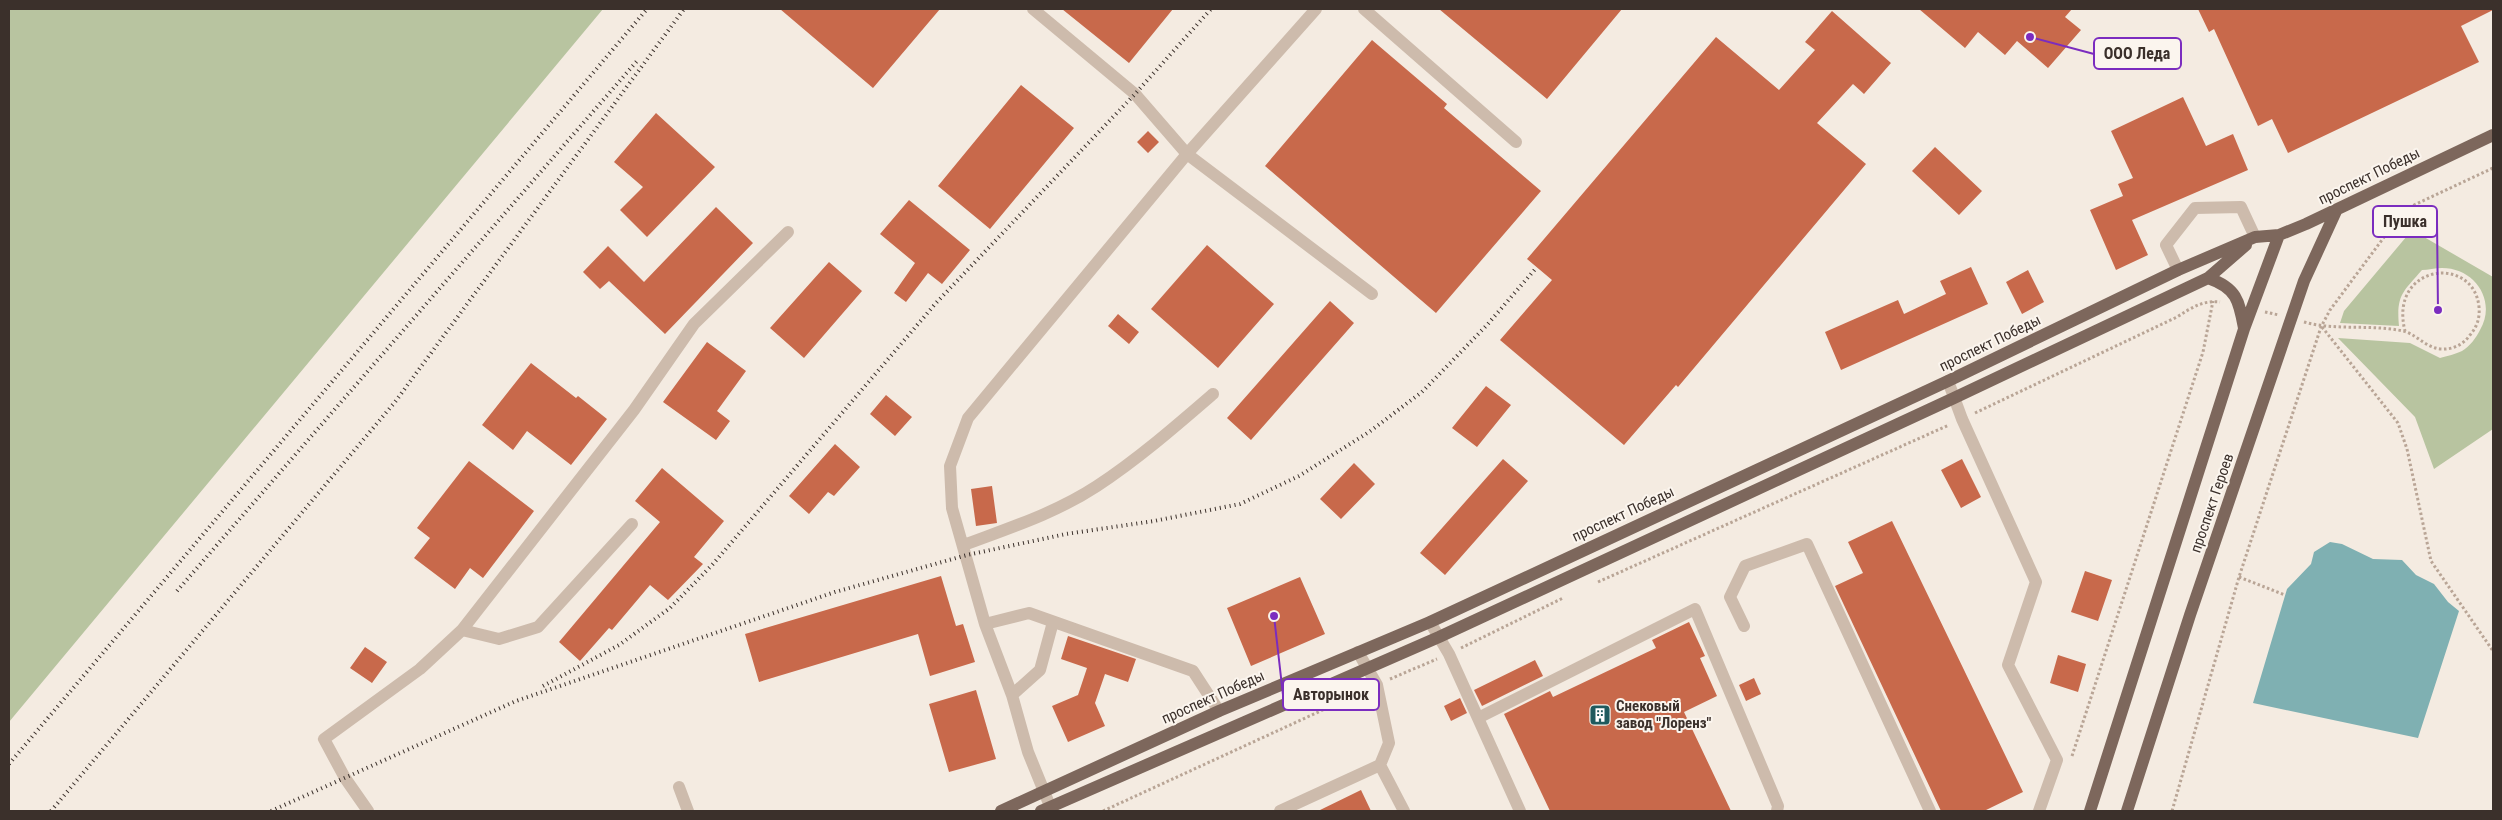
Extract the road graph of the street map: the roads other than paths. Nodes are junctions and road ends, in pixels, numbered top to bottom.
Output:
1 (1032, 9) edge
2 (1316, 9) edge
3 (1364, 9) edge
4 (2493, 135) edge
5 (1516, 142) dead end
6 (1187, 154) junction
7 (2337, 209) junction
8 (788, 232) dead end
9 (2279, 235) junction
10 (2255, 237) junction
11 (2178, 270) junction
12 (2208, 278) junction
13 (1372, 294) dead end
14 (2244, 330) junction
15 (1948, 381) junction
16 (1214, 394) dead end
17 (1954, 398) junction
18 (632, 524) dead end
19 (964, 545) junction
20 (1053, 622) junction
21 (1430, 622) junction
22 (985, 624) junction
23 (1744, 626) dead end
24 (462, 630) junction
25 (1439, 637) junction
26 (1358, 652) junction
27 (1367, 667) junction
28 (1012, 695) junction
29 (1219, 711) junction
30 (1478, 718) junction
31 (1380, 765) junction
32 (679, 787) dead end
33 (1042, 791) junction
34 (1047, 810) edge
35 (368, 811) edge
36 (688, 811) edge
37 (1001, 811) edge
38 (1280, 811) edge
39 (1404, 811) edge
40 (1520, 811) edge
41 (1777, 811) edge
42 (1930, 811) edge
43 (2038, 811) edge
44 (2090, 811) edge
45 (2127, 811) edge

1 - 6 lane
2 - 6 lane
3 - 5 lane
4 - 7 main road, проспект Победы
6 - 13 lane
6 - 19 lane
7 - 9 main road, проспект Победы
7 - 45 main road, проспект Героев
8 - 24 lane
9 - 10 main road, проспект Победы
9 - 14 main road, проспект Героев
10 - 11 main road, проспект Победы
10 - 11 lane
10 - 12 main road
11 - 15 main road, проспект Победы
12 - 14 main road, проспект Героев
12 - 17 main road
14 - 44 main road, проспект Героев
15 - 17 lane
15 - 21 main road, проспект Победы
16 - 19 lane
17 - 25 main road
17 - 43 lane
18 - 24 lane
19 - 22 lane
20 - 22 lane
20 - 28 lane
20 - 29 lane
21 - 25 lane
21 - 26 main road, проспект Победы
22 - 28 lane
23 - 42 lane
24 - 35 lane
25 - 27 main road
25 - 30 lane
26 - 27 lane
26 - 29 main road, проспект Победы
27 - 31 lane
27 - 34 main road
28 - 33 lane
29 - 33 main road, проспект Победы
30 - 40 lane
30 - 41 lane
31 - 38 lane
31 - 39 lane
32 - 36 lane
33 - 34 lane
33 - 37 main road, проспект Победы

